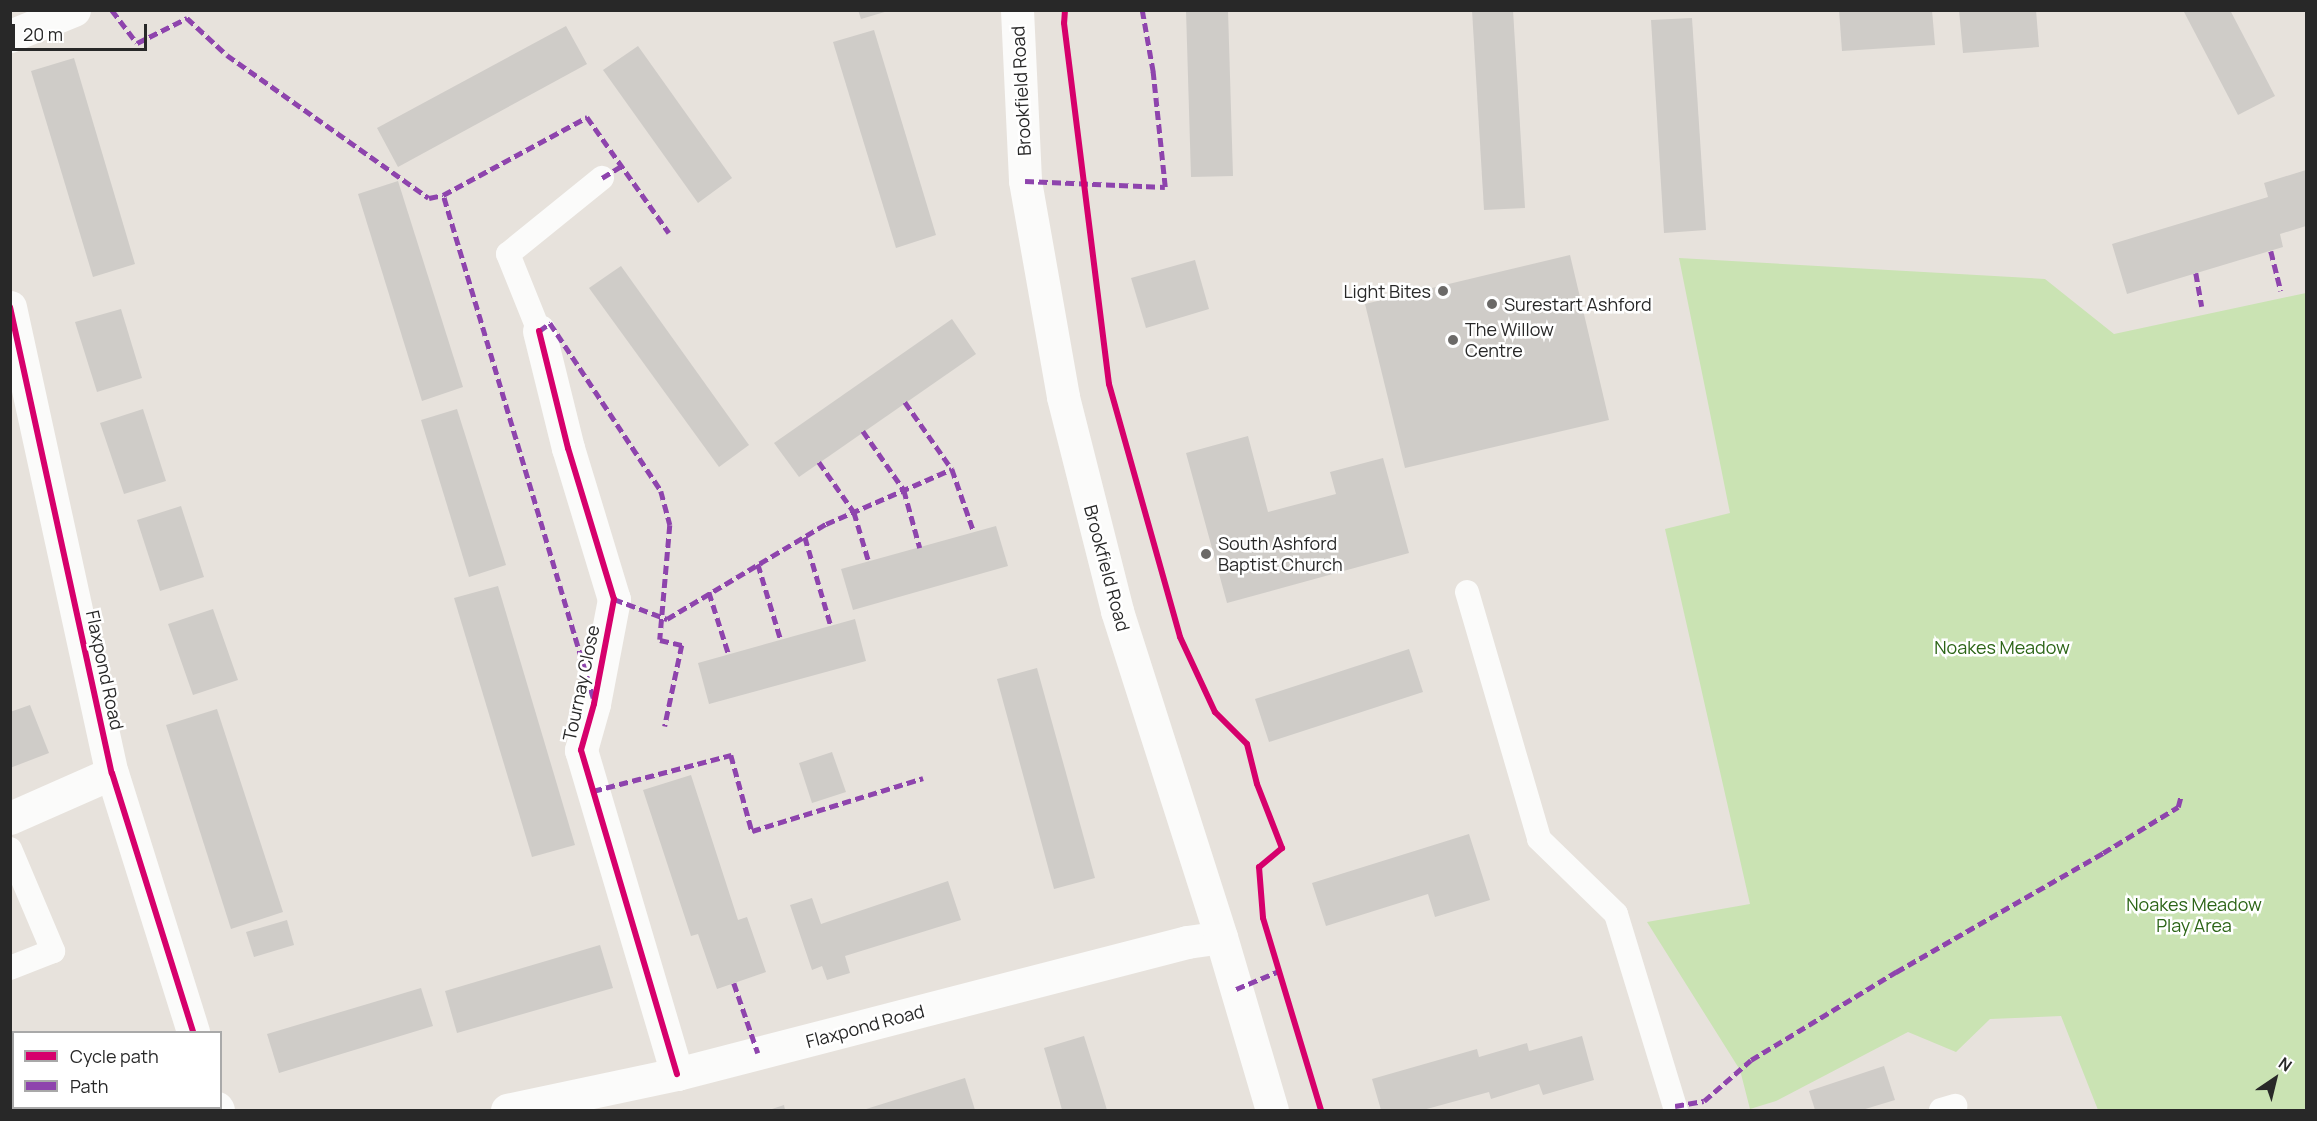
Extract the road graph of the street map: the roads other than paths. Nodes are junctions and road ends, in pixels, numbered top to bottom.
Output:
1 (74, 10) edge
2 (1017, 10) edge
3 (10, 36) edge
4 (602, 178) dead end
5 (10, 307) edge
6 (539, 331) joint
7 (1467, 592) dead end
8 (112, 773) junction
9 (10, 818) edge
10 (10, 849) edge
11 (1221, 938) junction
12 (10, 968) edge
13 (193, 1031) edge
14 (677, 1074) junction
15 (507, 1110) edge
16 (1272, 1110) edge
17 (1676, 1110) edge

1 - 3 street
2 - 11 street, Brookfield Road
4 - 6 lane
5 - 8 street, Flaxpond Road
6 - 14 street, Tournay Close
7 - 17 lane
8 - 9 street
8 - 13 street, Flaxpond Road
10 - 12 lane
11 - 14 street, Flaxpond Road
11 - 16 street, Brookfield Road
14 - 15 street, Flaxpond Road

